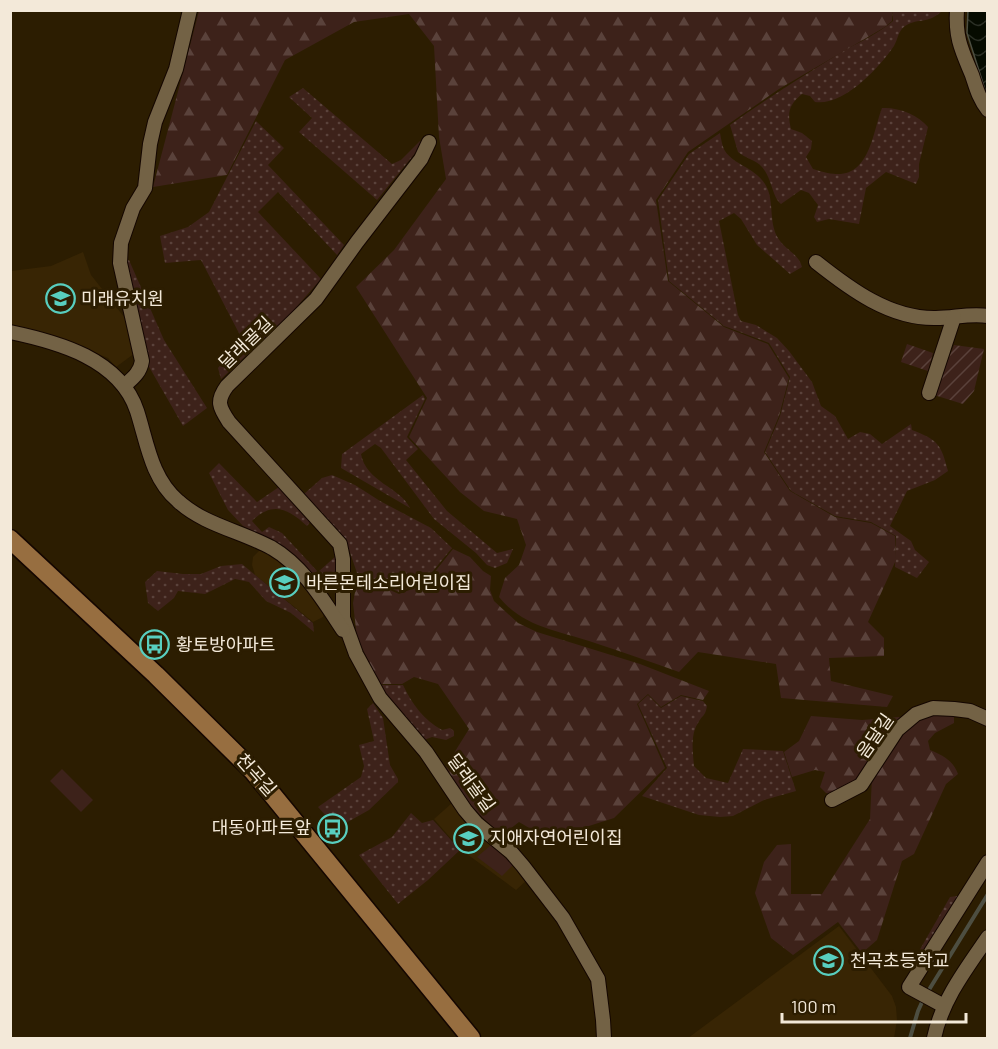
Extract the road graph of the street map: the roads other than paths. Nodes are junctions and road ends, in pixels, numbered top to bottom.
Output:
1 (190, 10) edge
2 (957, 10) edge
3 (987, 110) edge
4 (429, 142) dead end
5 (816, 262) dead end
6 (987, 316) edge
7 (954, 317) junction
8 (10, 332) edge
9 (124, 387) junction
10 (929, 393) dead end
11 (10, 539) edge
12 (350, 640) junction
13 (987, 719) edge
14 (832, 800) dead end
15 (987, 862) edge
16 (987, 937) edge
17 (941, 1004) junction
18 (471, 1038) edge
19 (604, 1038) edge
20 (934, 1038) edge

1 - 9 street
2 - 3 street
4 - 12 street, 달래골길
5 - 7 street
6 - 7 street
7 - 10 street
8 - 9 street, 달래골길
9 - 12 street, 달래골길
11 - 18 street, 천곡길
12 - 19 street, 달래골길
13 - 14 street, 음달길
15 - 17 street
16 - 17 street
17 - 20 street

